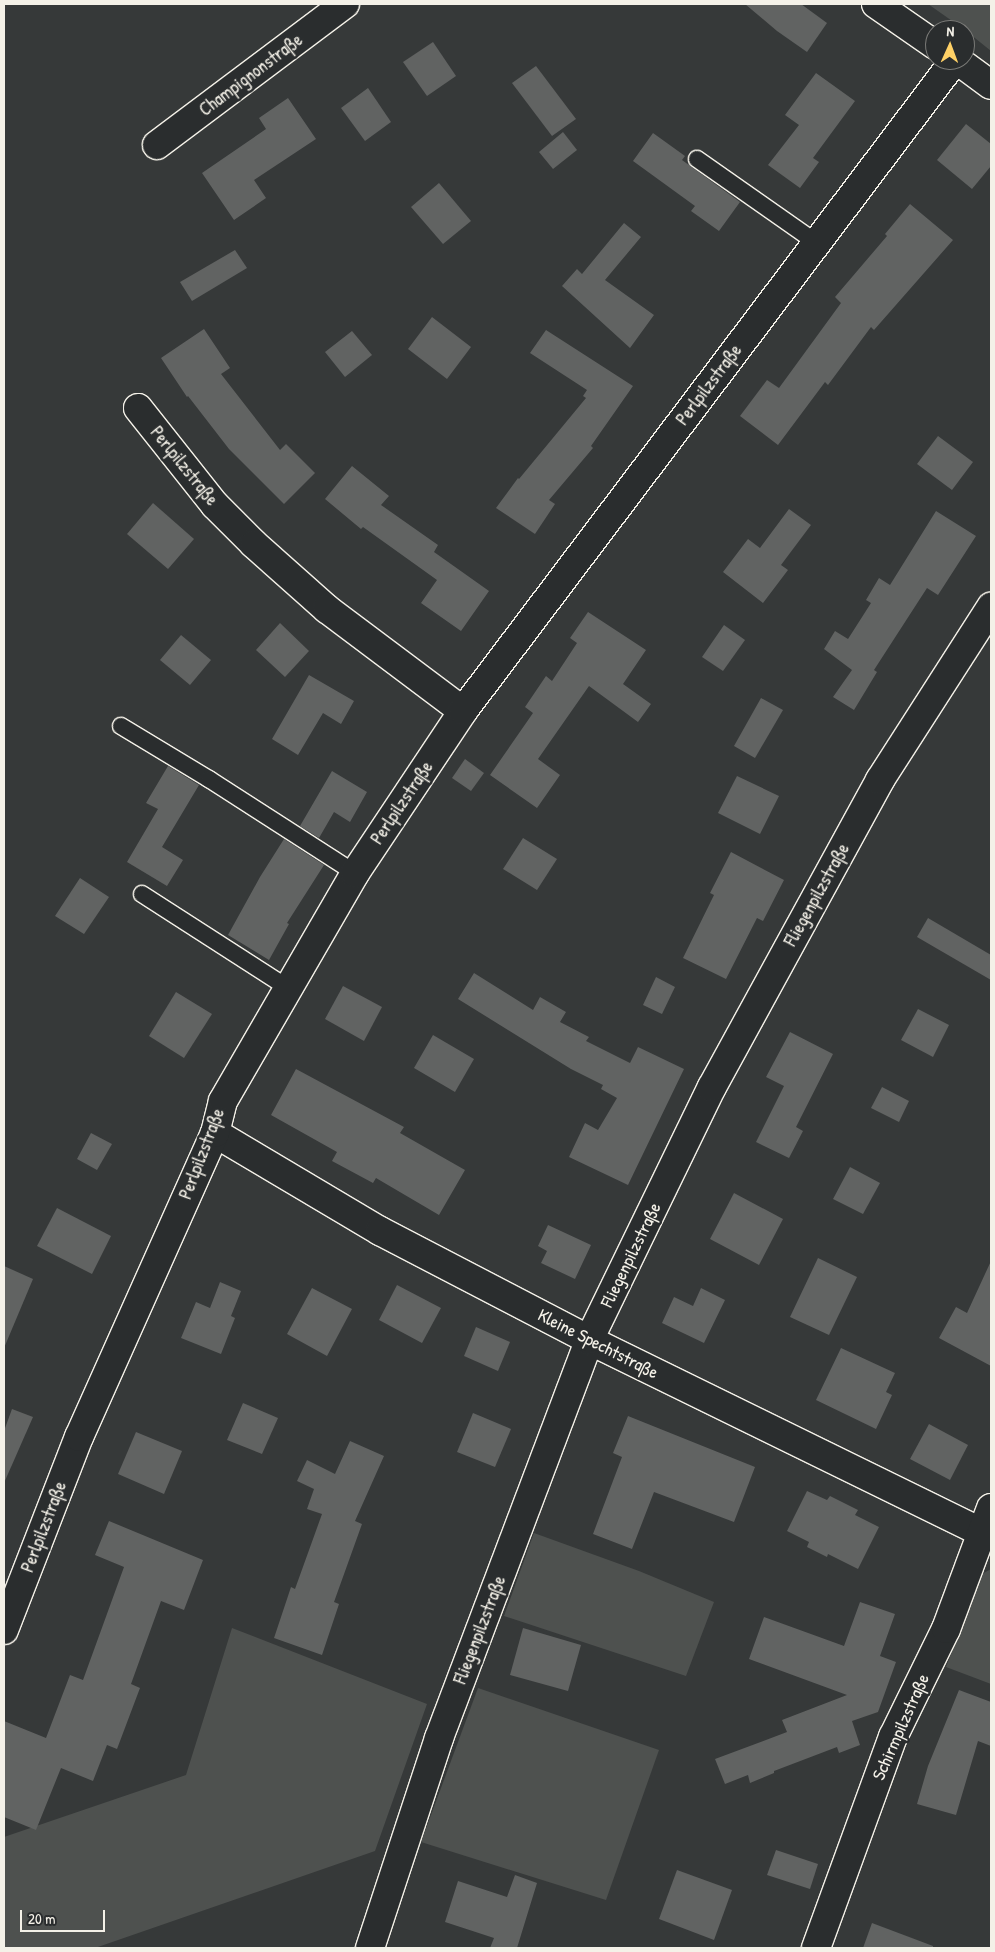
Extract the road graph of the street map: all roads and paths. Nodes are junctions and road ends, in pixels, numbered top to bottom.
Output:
1 (345, 4) edge
2 (876, 4) edge
3 (925, 38) edge
4 (948, 70) edge
5 (970, 70) edge
6 (991, 85) edge
7 (157, 145) dead end
8 (696, 159) dead end
9 (817, 243) junction
10 (138, 408) dead end
11 (991, 607) edge
12 (463, 711) junction
13 (121, 726) dead end
14 (355, 873) junction
15 (142, 894) dead end
16 (288, 988) junction
17 (214, 1133) junction
18 (589, 1340) junction
19 (988, 1525) edge
20 (4, 1630) edge
21 (370, 1948) edge
22 (816, 1948) edge

1 - 7 street, Champignonstraße
2 - 3 street
4 - 9 street, Perlpilzstraße
5 - 6 street
8 - 9 lane
9 - 12 street, Perlpilzstraße
10 - 12 street, Perlpilzstraße
11 - 18 street, Fliegenpilzstraße
12 - 14 street, Perlpilzstraße
13 - 14 lane
14 - 16 street, Perlpilzstraße
15 - 16 lane
16 - 17 street, Perlpilzstraße
17 - 18 street, Kleine Spechtstraße
17 - 20 street, Perlpilzstraße
18 - 19 street, Kleine Spechtstraße
18 - 21 street, Fliegenpilzstraße
19 - 22 street, Schirmpilzstraße

